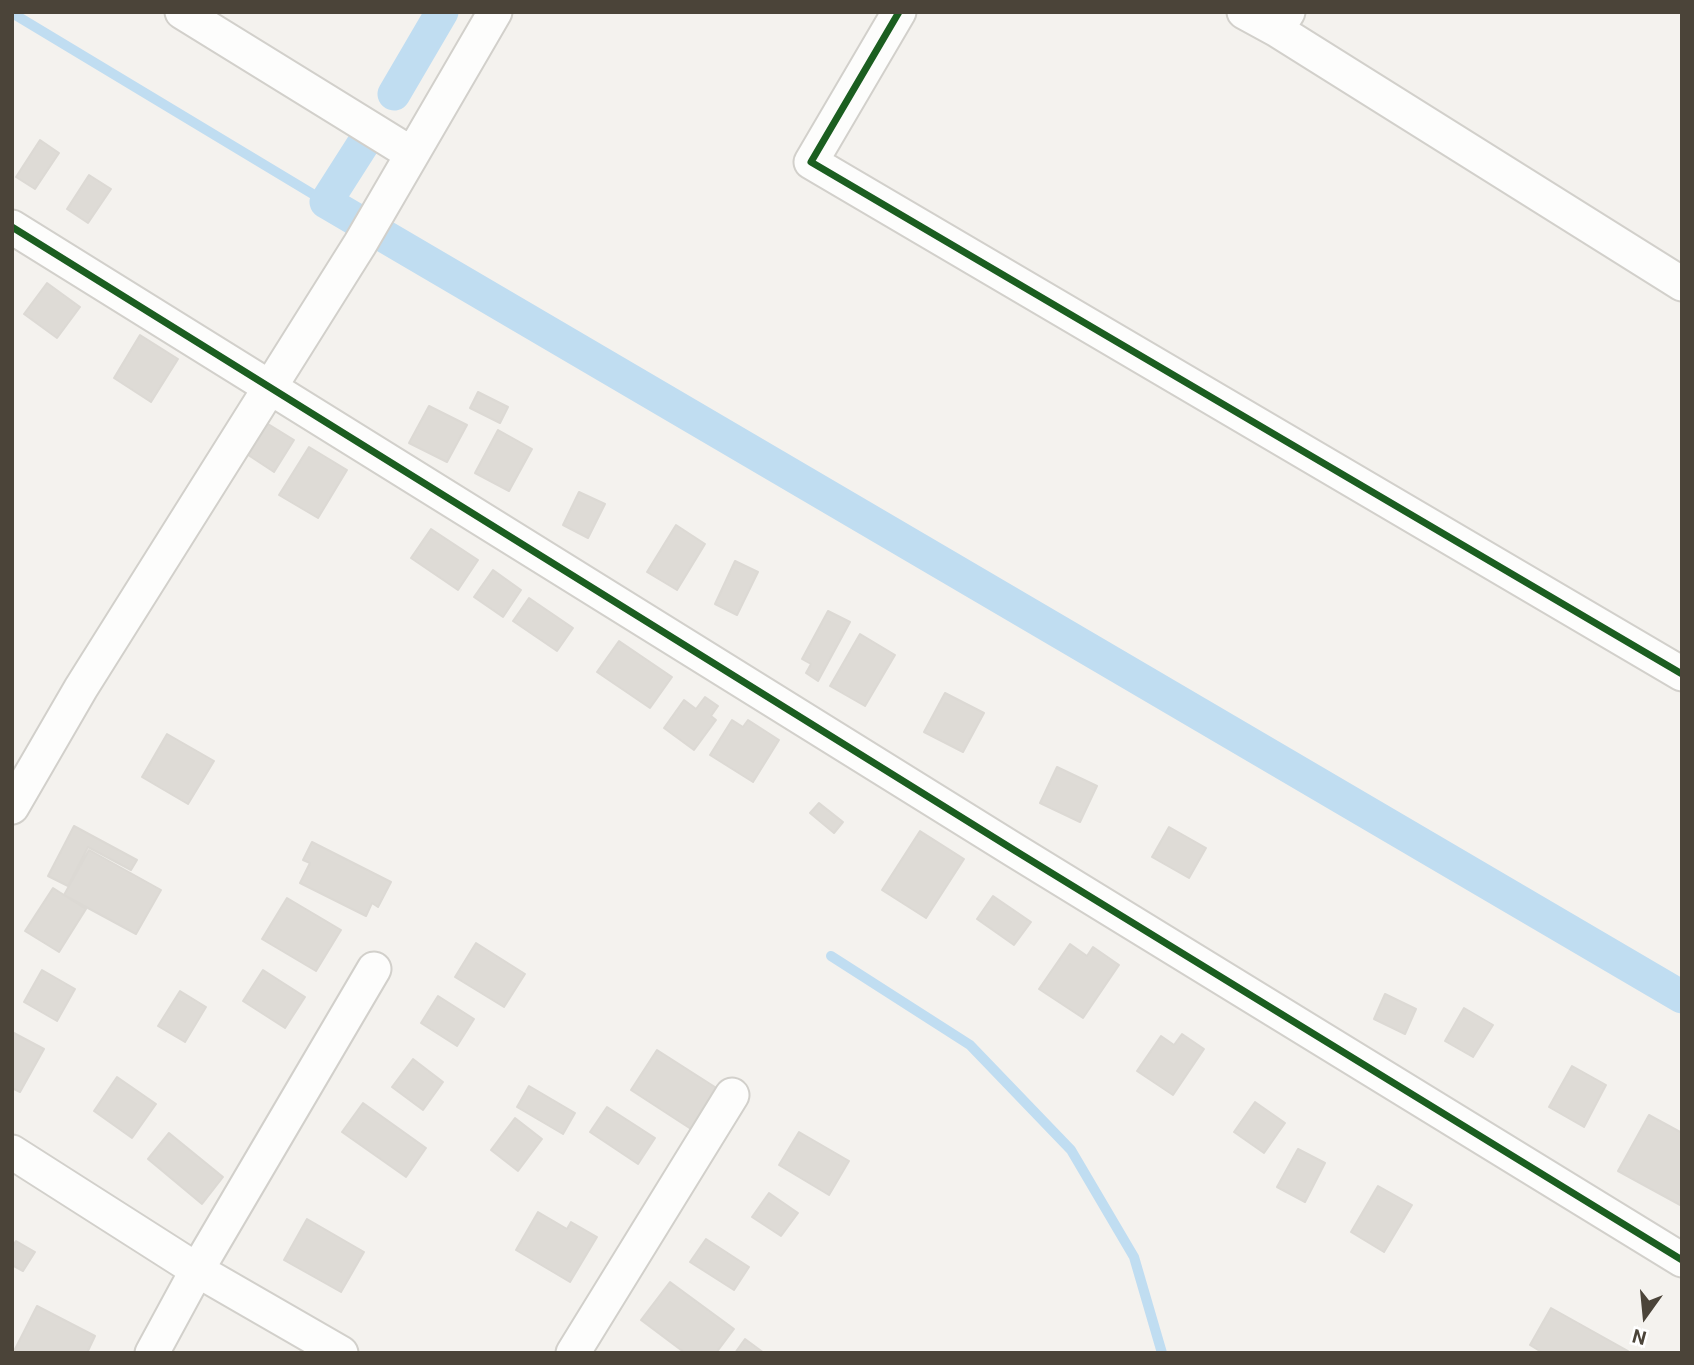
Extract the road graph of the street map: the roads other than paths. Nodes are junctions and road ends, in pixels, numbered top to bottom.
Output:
1 (182, 12) edge
2 (495, 12) edge
3 (899, 12) edge
4 (1244, 12) edge
5 (1282, 21) edge
6 (412, 154) junction
7 (12, 227) edge
8 (1682, 284) edge
9 (268, 388) junction
10 (1682, 674) edge
11 (12, 807) edge
12 (373, 969) dead end
13 (732, 1095) dead end
14 (12, 1152) edge
15 (1682, 1260) edge
16 (197, 1270) junction
17 (152, 1353) edge
18 (341, 1353) edge
19 (573, 1353) edge

1 - 6 street
2 - 6 street
3 - 10 street
4 - 5 street
5 - 8 street
6 - 9 street
7 - 9 street
9 - 11 street
9 - 15 street
12 - 16 street
13 - 19 street
14 - 16 street
16 - 17 street
16 - 18 street

